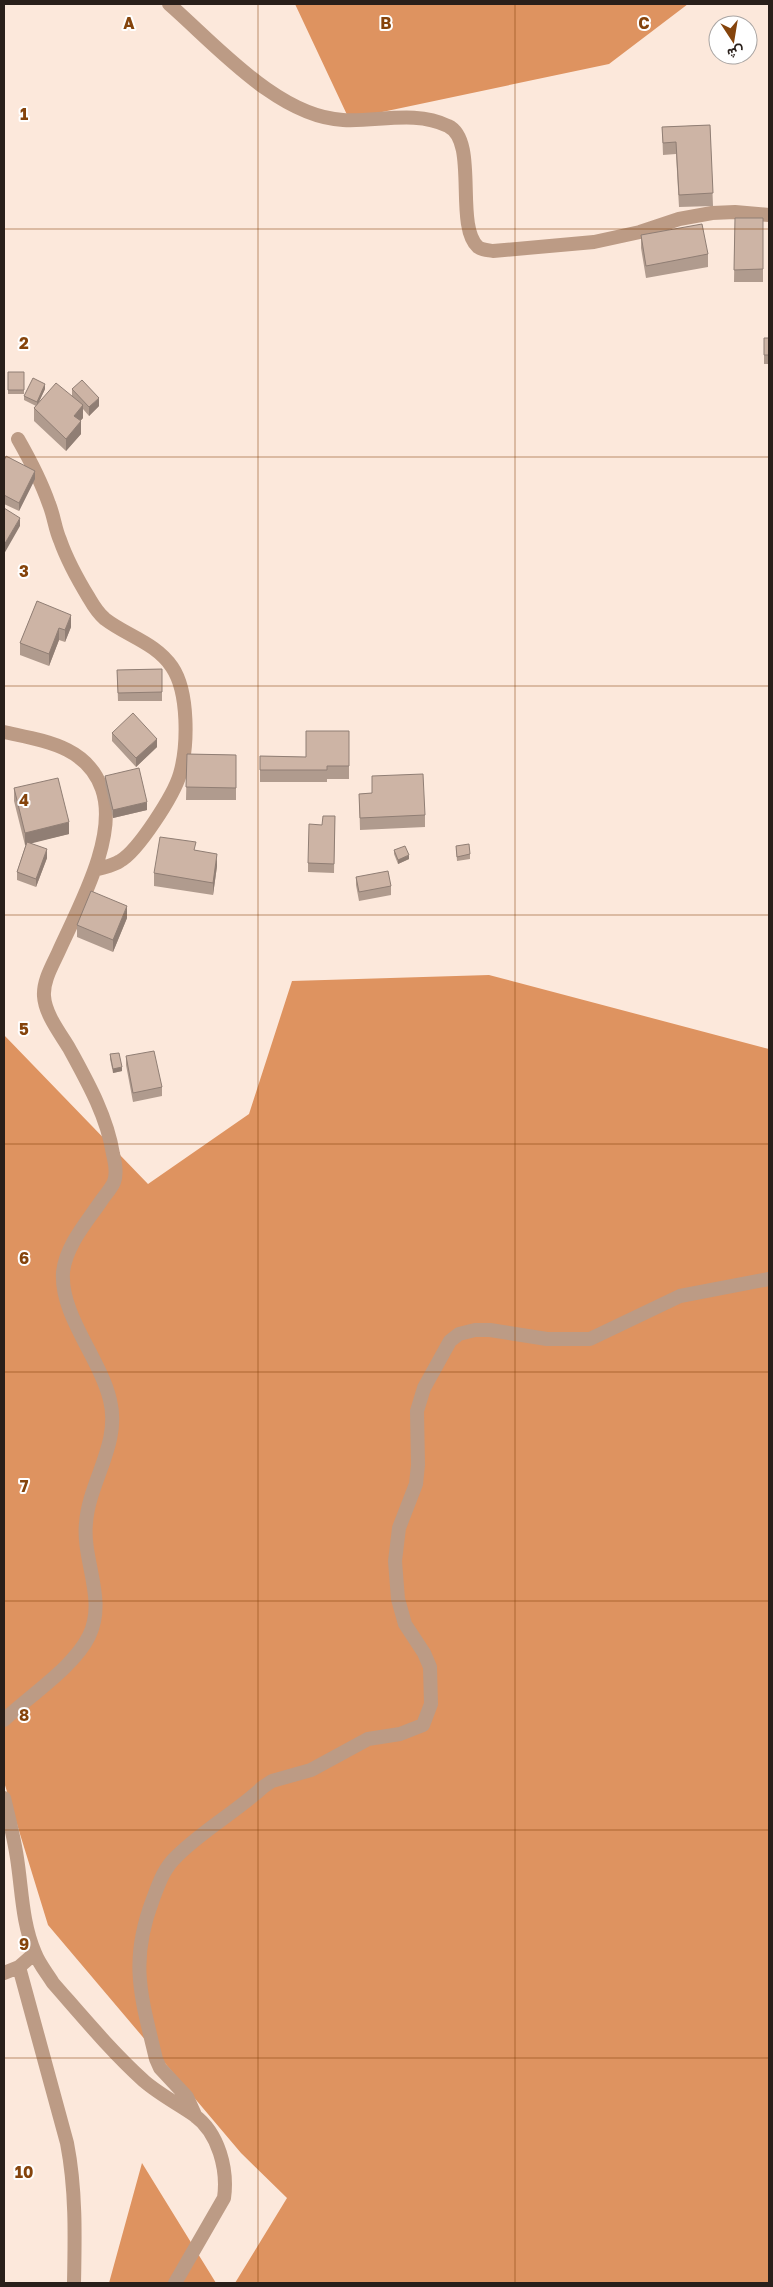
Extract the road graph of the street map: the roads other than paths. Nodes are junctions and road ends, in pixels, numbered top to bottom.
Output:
1 (170, 4) edge
2 (769, 215) edge
3 (18, 439) dead end
4 (4, 732) edge
5 (95, 870) junction
6 (769, 1279) edge
7 (4, 1720) edge
8 (4, 1798) edge
9 (35, 1953) junction
10 (19, 1967) junction
11 (4, 1973) edge
12 (196, 2117) junction
13 (74, 2283) edge
14 (175, 2283) edge

1 - 2 street
3 - 5 street
4 - 5 street
5 - 7 street
6 - 12 street
8 - 9 street
9 - 10 street
9 - 12 street
10 - 11 street
10 - 13 street
12 - 14 street

